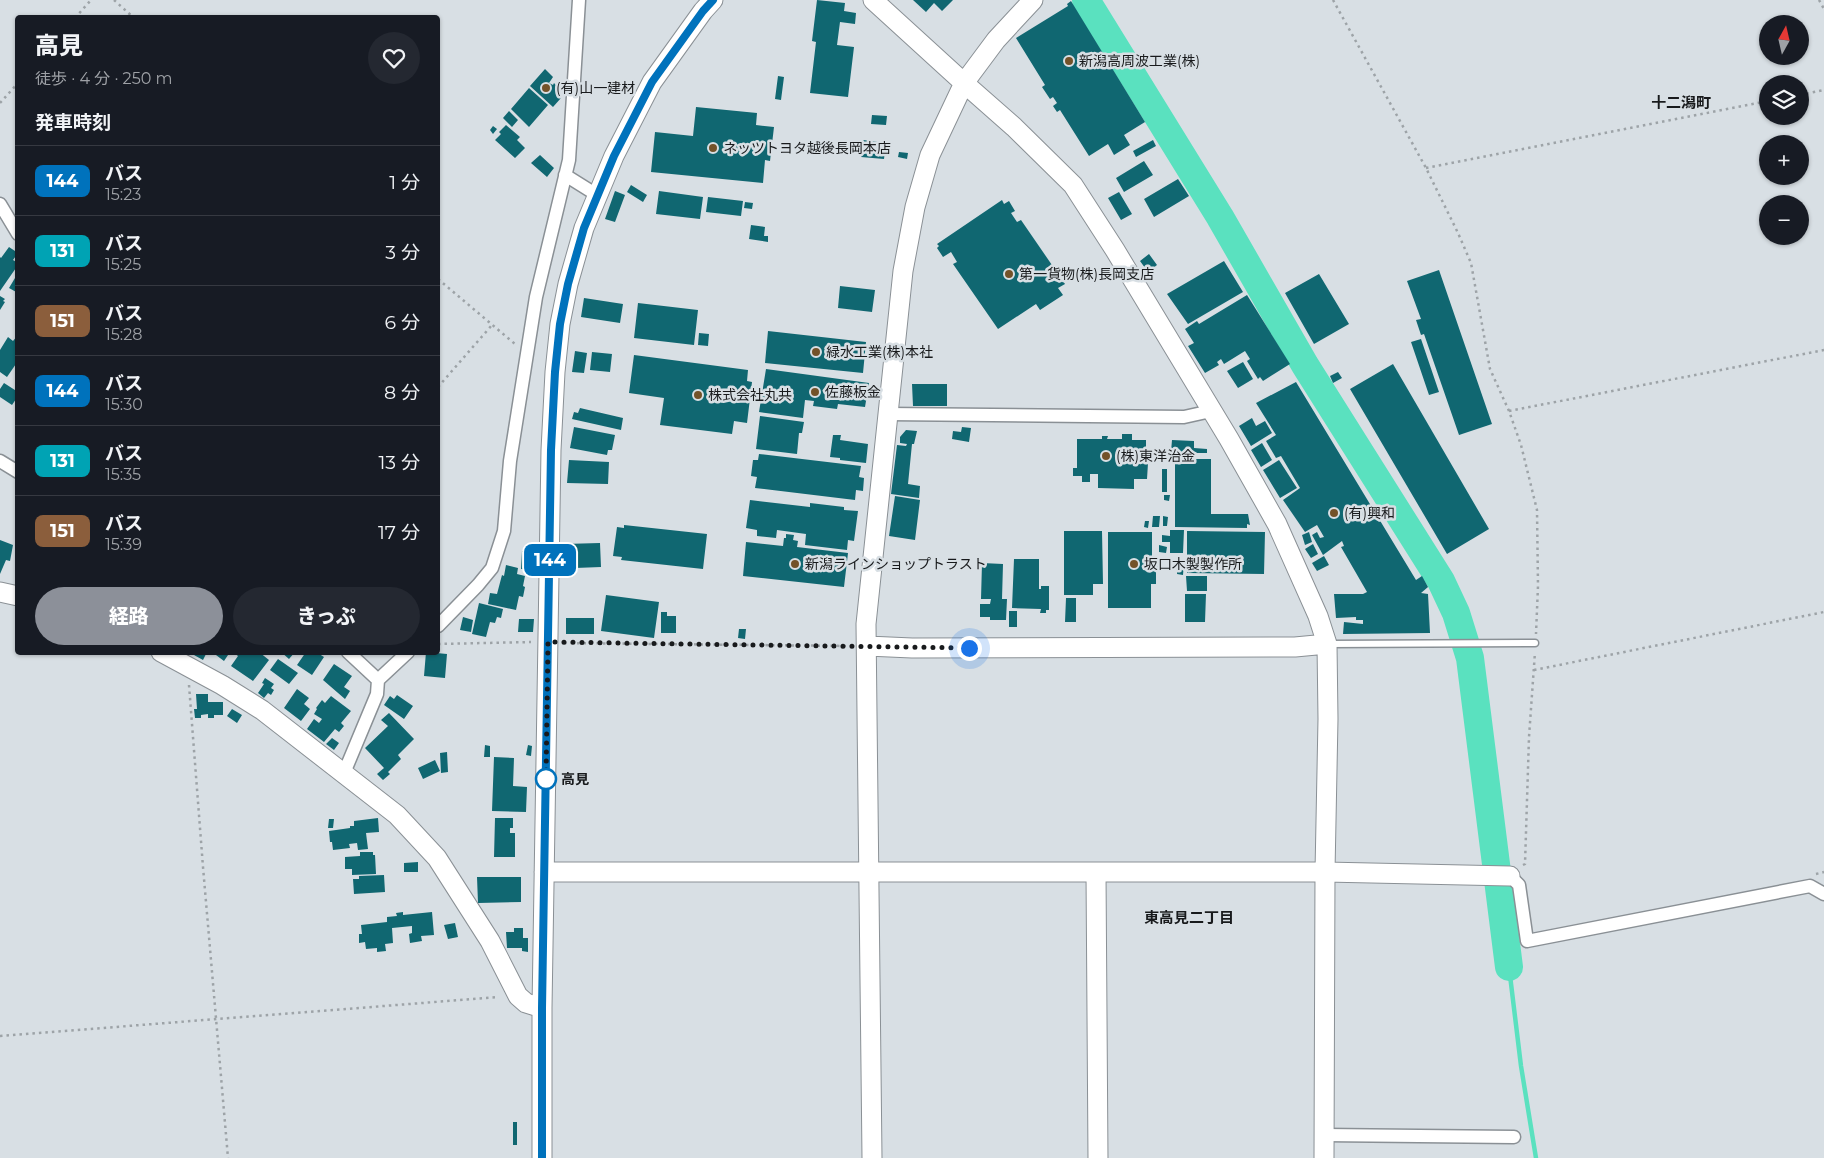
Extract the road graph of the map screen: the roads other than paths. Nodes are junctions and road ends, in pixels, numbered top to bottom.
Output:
1 (579, 0) edge
2 (713, 0) edge
3 (874, 0) edge
4 (1033, 0) edge
5 (964, 83) junction
6 (565, 175) junction
7 (597, 195) junction
8 (0, 204) edge
9 (15, 229) edge
10 (1210, 411) junction
11 (887, 414) junction
12 (0, 461) edge
13 (15, 470) edge
14 (0, 592) edge
15 (15, 595) edge
16 (440, 624) edge
17 (1535, 643) road end
18 (1327, 644) junction
19 (867, 646) junction
20 (167, 655) edge
21 (351, 655) edge
22 (405, 655) edge
23 (378, 680) junction
24 (344, 773) junction
25 (544, 872) junction
26 (1325, 872) junction
27 (868, 873) junction
28 (1096, 873) junction
29 (1510, 876) joint
30 (1824, 894) edge
31 (542, 1008) junction
32 (1324, 1135) junction
33 (1514, 1137) dead end
34 (542, 1158) edge
35 (872, 1158) edge
36 (1098, 1158) edge
37 (1324, 1158) edge

1 - 6 street
2 - 7 street
3 - 5 street
4 - 5 street
5 - 10 street
5 - 11 street
6 - 7 street
6 - 16 street
7 - 25 street
8 - 9 street
10 - 11 street
10 - 18 street
11 - 19 street
12 - 13 street
14 - 15 street
17 - 18 lane
18 - 19 street
18 - 26 street
19 - 27 street
20 - 24 street
21 - 23 street
22 - 23 street
23 - 24 street
24 - 31 street
25 - 27 street
25 - 31 street
26 - 28 street
26 - 29 street
26 - 32 street
27 - 28 street
27 - 35 street
28 - 36 street
29 - 30 street
31 - 34 street
32 - 33 street
32 - 37 street

